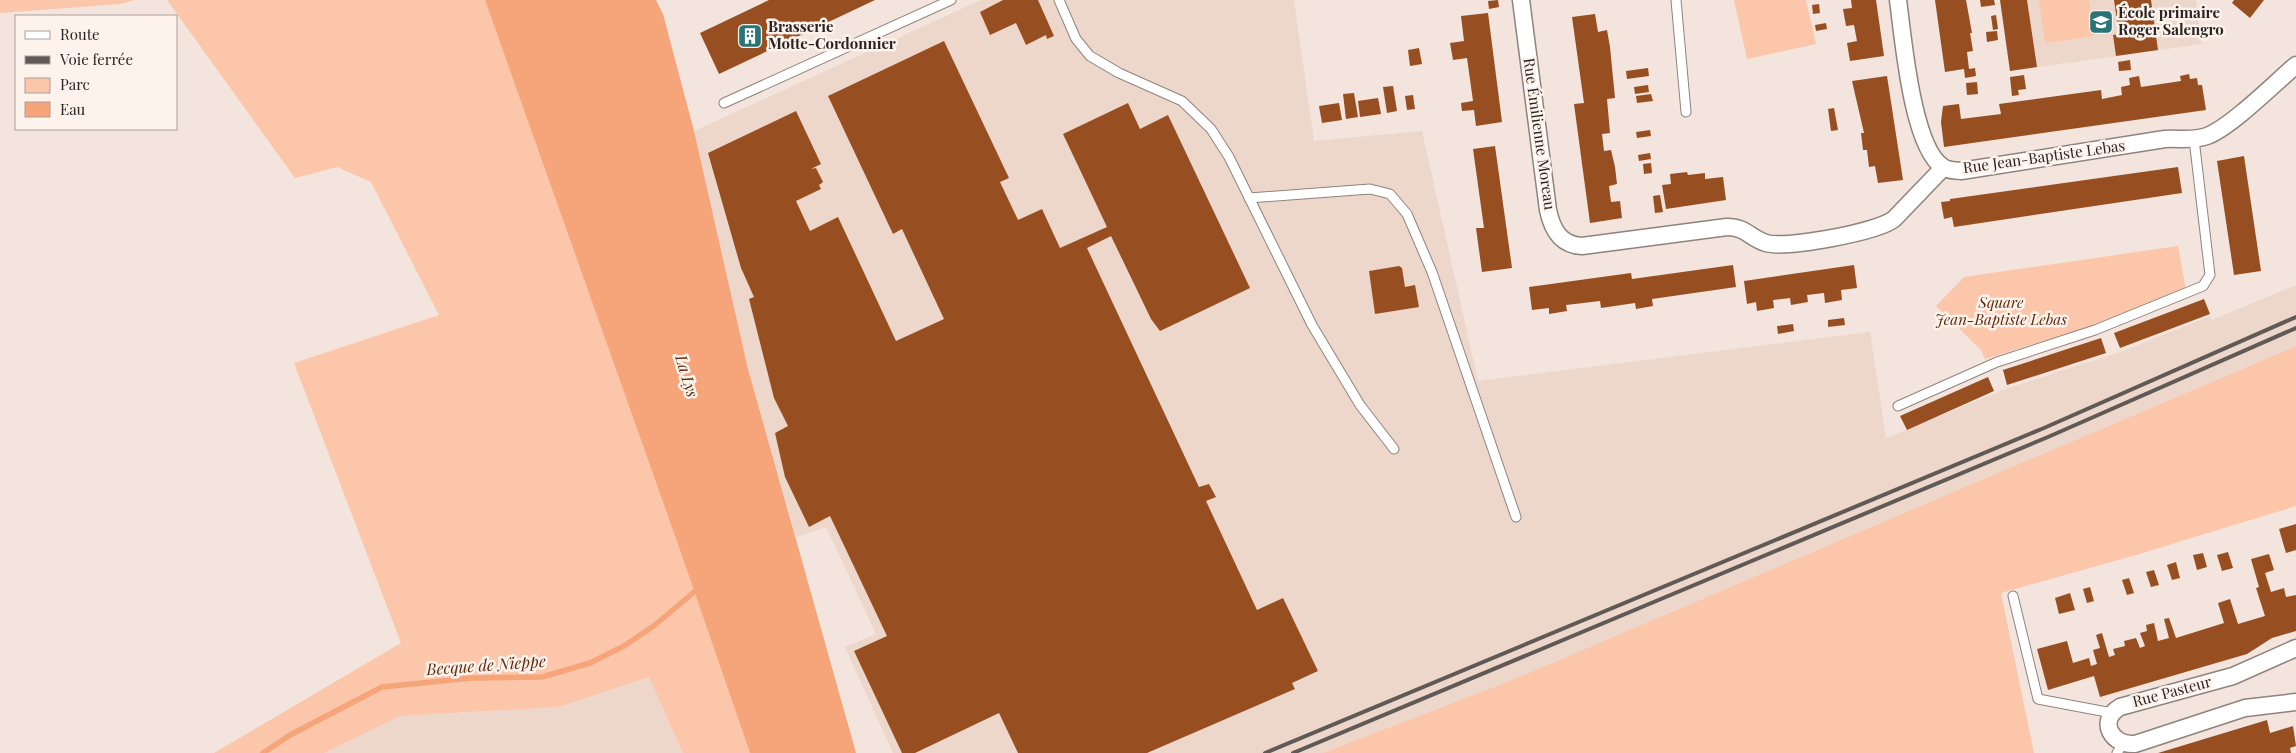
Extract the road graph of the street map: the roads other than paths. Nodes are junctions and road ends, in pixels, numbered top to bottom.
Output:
1 (951, 0) edge
2 (1058, 0) edge
3 (1521, 0) edge
4 (1676, 0) edge
5 (1898, 0) edge
6 (2296, 65) edge
7 (724, 102) dead end
8 (1686, 112) dead end
9 (2194, 139) junction
10 (1943, 168) junction
11 (1249, 198) junction
12 (1898, 406) dead end
13 (1394, 449) dead end
14 (1516, 517) dead end
15 (2013, 596) dead end
16 (2296, 648) edge
17 (2296, 702) edge
18 (2112, 713) junction
19 (2120, 748) edge

1 - 7 lane
2 - 11 lane
3 - 10 street, Rue Émilienne Moreau
4 - 8 lane
5 - 10 street, Rue Jean-Baptiste Lebas
6 - 9 street, Rue Jean-Baptiste Lebas
9 - 10 street, Rue Jean-Baptiste Lebas
9 - 12 lane
11 - 13 lane
11 - 14 lane
15 - 18 lane
16 - 18 street, Rue Pasteur
17 - 19 street
18 - 19 street

